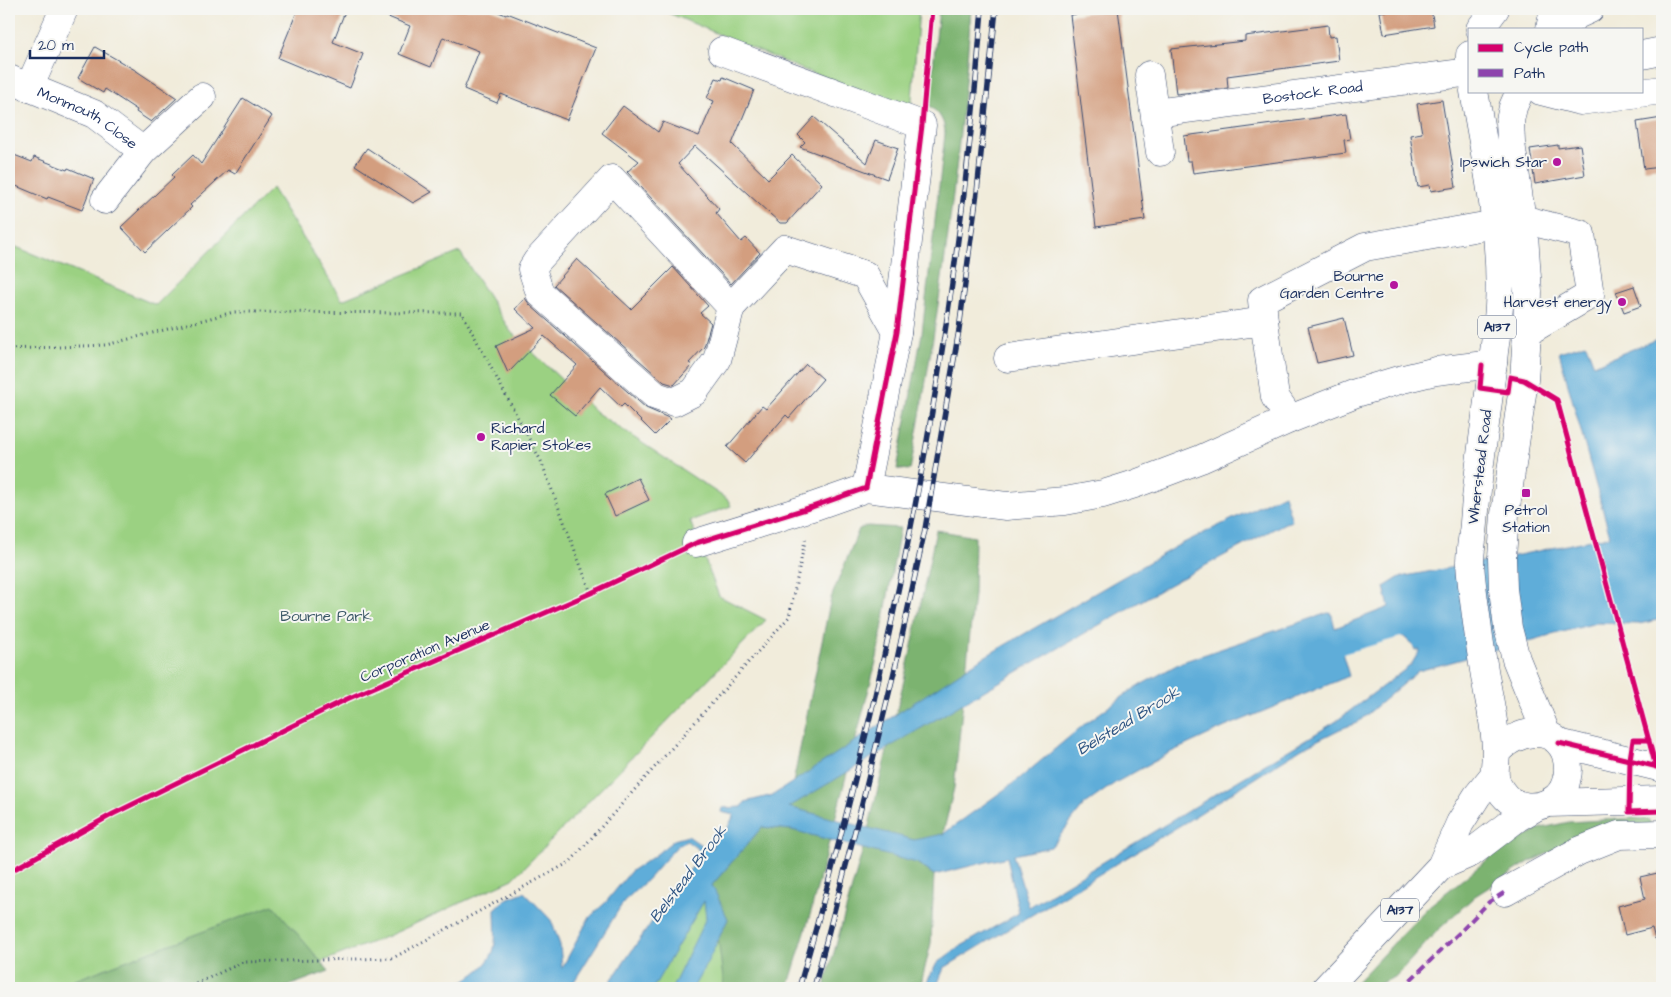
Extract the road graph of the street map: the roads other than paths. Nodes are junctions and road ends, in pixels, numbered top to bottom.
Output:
1 (64, 9) edge
2 (1554, 9) edge
3 (1590, 9) edge
4 (1550, 28) edge
5 (1559, 28) edge
6 (722, 51) dead end
7 (1662, 51) edge
8 (1644, 55) edge
9 (1468, 72) edge
10 (1149, 75) dead end
11 (19, 83) edge
12 (1662, 90) edge
13 (1474, 92) edge
14 (1520, 92) edge
15 (1546, 92) edge
16 (1641, 92) edge
17 (1644, 92) edge
18 (1610, 95) edge
19 (202, 97) dead end
20 (1154, 113) junction
21 (143, 151) junction
22 (1160, 152) dead end
23 (105, 200) dead end
24 (1509, 221) junction
25 (731, 307) junction
26 (1264, 320) junction
27 (896, 332) junction
28 (1527, 332) junction
29 (1008, 358) dead end
30 (1493, 364) junction
31 (1290, 419) junction
32 (866, 488) junction
33 (696, 543) dead end
34 (1553, 739) junction
35 (1495, 764) junction
36 (1662, 768) edge
37 (1662, 800) edge
38 (1542, 805) junction
39 (1662, 834) edge
40 (1441, 866) junction
41 (1505, 892) dead end
42 (1326, 988) edge

1 - 11 main road, Monmouth Close
2 - 4 main road
3 - 5 main road
6 - 27 main road
7 - 8 main road
9 - 20 main road, Bostock Road
10 - 20 main road
11 - 21 main road, Monmouth Close
12 - 17 main road
13 - 24 main road, Wherstead Road / A137
14 - 24 main road, Wherstead Road / A137
15 - 18 main road
16 - 18 main road
19 - 21 main road, Monmouth Close
20 - 22 main road
21 - 23 main road, Monmouth Close
24 - 26 main road
24 - 28 main road, Wherstead Road / A137
24 - 28 main road
24 - 30 main road, Wherstead Road / A137
25 - 25 main road
25 - 27 main road
26 - 29 main road
26 - 31 main road
27 - 32 main road
28 - 34 main road, Wherstead Road / A137
30 - 31 main road
30 - 35 main road, Wherstead Road / A137
31 - 32 main road
32 - 33 main road
34 - 35 main road, A137
34 - 36 main road
34 - 38 main road, Wherstead Road / A137
35 - 38 main road, Wherstead Road / A137
35 - 40 main road, A137
37 - 38 main road
38 - 40 main road, A137
39 - 41 main road
40 - 42 main road, A137

